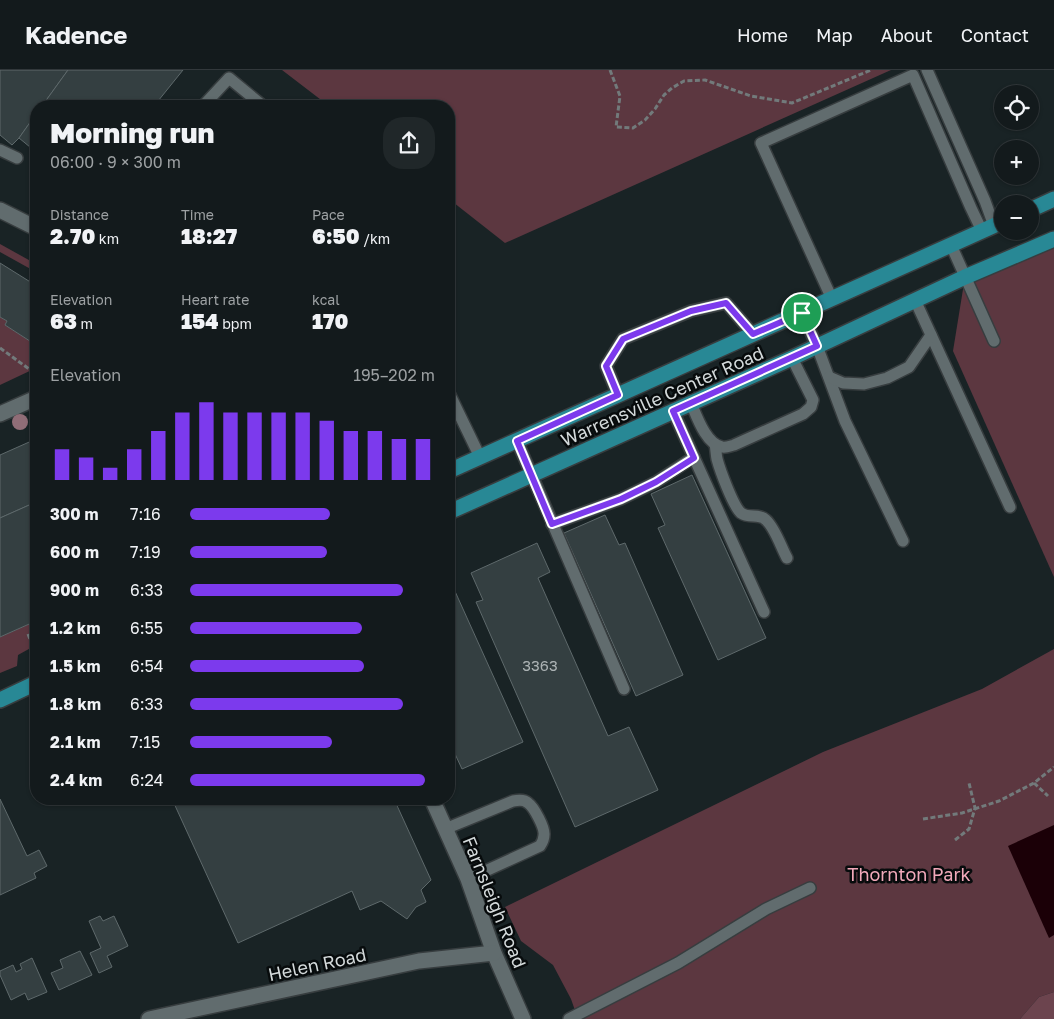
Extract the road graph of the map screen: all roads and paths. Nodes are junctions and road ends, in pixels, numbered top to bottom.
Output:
1 (610, 70) edge
2 (870, 70) edge
3 (927, 70) edge
4 (209, 100) edge
5 (256, 100) edge
6 (0, 150) edge
7 (17, 158) dead end
8 (1054, 199) edge
9 (1039, 206) edge
10 (0, 210) edge
11 (30, 225) edge
12 (993, 226) edge
13 (1053, 241) edge
14 (951, 245) junction
15 (965, 277) junction
16 (832, 299) junction
17 (915, 300) junction
18 (802, 313) junction
19 (753, 334) junction
20 (931, 335) junction
21 (994, 341) dead end
22 (817, 346) junction
23 (0, 348) edge
24 (792, 358) junction
25 (30, 370) edge
26 (829, 377) junction
27 (618, 395) junction
28 (30, 401) edge
29 (691, 403) junction
30 (455, 406) edge
31 (673, 411) junction
32 (0, 414) edge
33 (460, 416) junction
34 (455, 418) edge
35 (517, 441) junction
36 (715, 444) junction
37 (480, 457) junction
38 (694, 458) junction
39 (455, 468) edge
40 (531, 475) junction
41 (1010, 507) dead end
42 (455, 509) edge
43 (552, 524) junction
44 (903, 540) dead end
45 (787, 558) dead end
46 (764, 612) dead end
47 (28, 634) dead end
48 (30, 638) edge
49 (30, 686) edge
50 (624, 690) dead end
51 (0, 700) edge
52 (1054, 767) edge
53 (969, 783) dead end
54 (1034, 783) junction
55 (1048, 796) dead end
56 (435, 805) edge
57 (976, 808) junction
58 (922, 819) dead end
59 (445, 829) junction
60 (955, 840) dead end
61 (468, 878) junction
62 (810, 888) dead end
63 (494, 953) junction
64 (148, 1019) edge
65 (523, 1019) edge
66 (569, 1019) edge

1 - 2 path
3 - 12 lane
4 - 5 lane
6 - 7 lane
8 - 9 main road
10 - 11 street
12 - 14 main road, Warrensville Center Road
12 - 16 lane
13 - 15 main road, Warrensville Center Road
14 - 15 lane
14 - 16 main road, Warrensville Center Road
15 - 17 main road, Warrensville Center Road
15 - 21 lane
16 - 18 main road, Warrensville Center Road
17 - 20 lane
17 - 22 main road, Warrensville Center Road
18 - 19 main road, Warrensville Center Road
18 - 22 lane
19 - 27 main road, Warrensville Center Road
19 - 27 lane
20 - 26 lane
20 - 41 lane
22 - 24 main road, Warrensville Center Road
22 - 26 lane
23 - 25 path
24 - 29 main road, Warrensville Center Road
24 - 36 lane
26 - 44 lane
27 - 35 main road, Warrensville Center Road
28 - 32 street
29 - 31 main road, Warrensville Center Road
29 - 36 lane
30 - 33 lane
31 - 38 lane
31 - 40 main road, Warrensville Center Road
33 - 34 lane
33 - 37 lane
35 - 37 main road, Warrensville Center Road
35 - 40 lane
36 - 45 lane
37 - 39 main road, Warrensville Center Road
38 - 43 lane
38 - 46 lane
40 - 42 main road, Warrensville Center Road
40 - 43 lane
43 - 50 lane
47 - 48 path
49 - 51 main road
52 - 54 path
53 - 57 path
54 - 55 path
54 - 57 path
56 - 59 street, Farnsleigh Road
57 - 58 path
57 - 60 path
59 - 61 street, Farnsleigh Road
59 - 61 lane
61 - 63 street, Farnsleigh Road
62 - 66 lane
63 - 64 street, Helen Road
63 - 65 street, Farnsleigh Road

